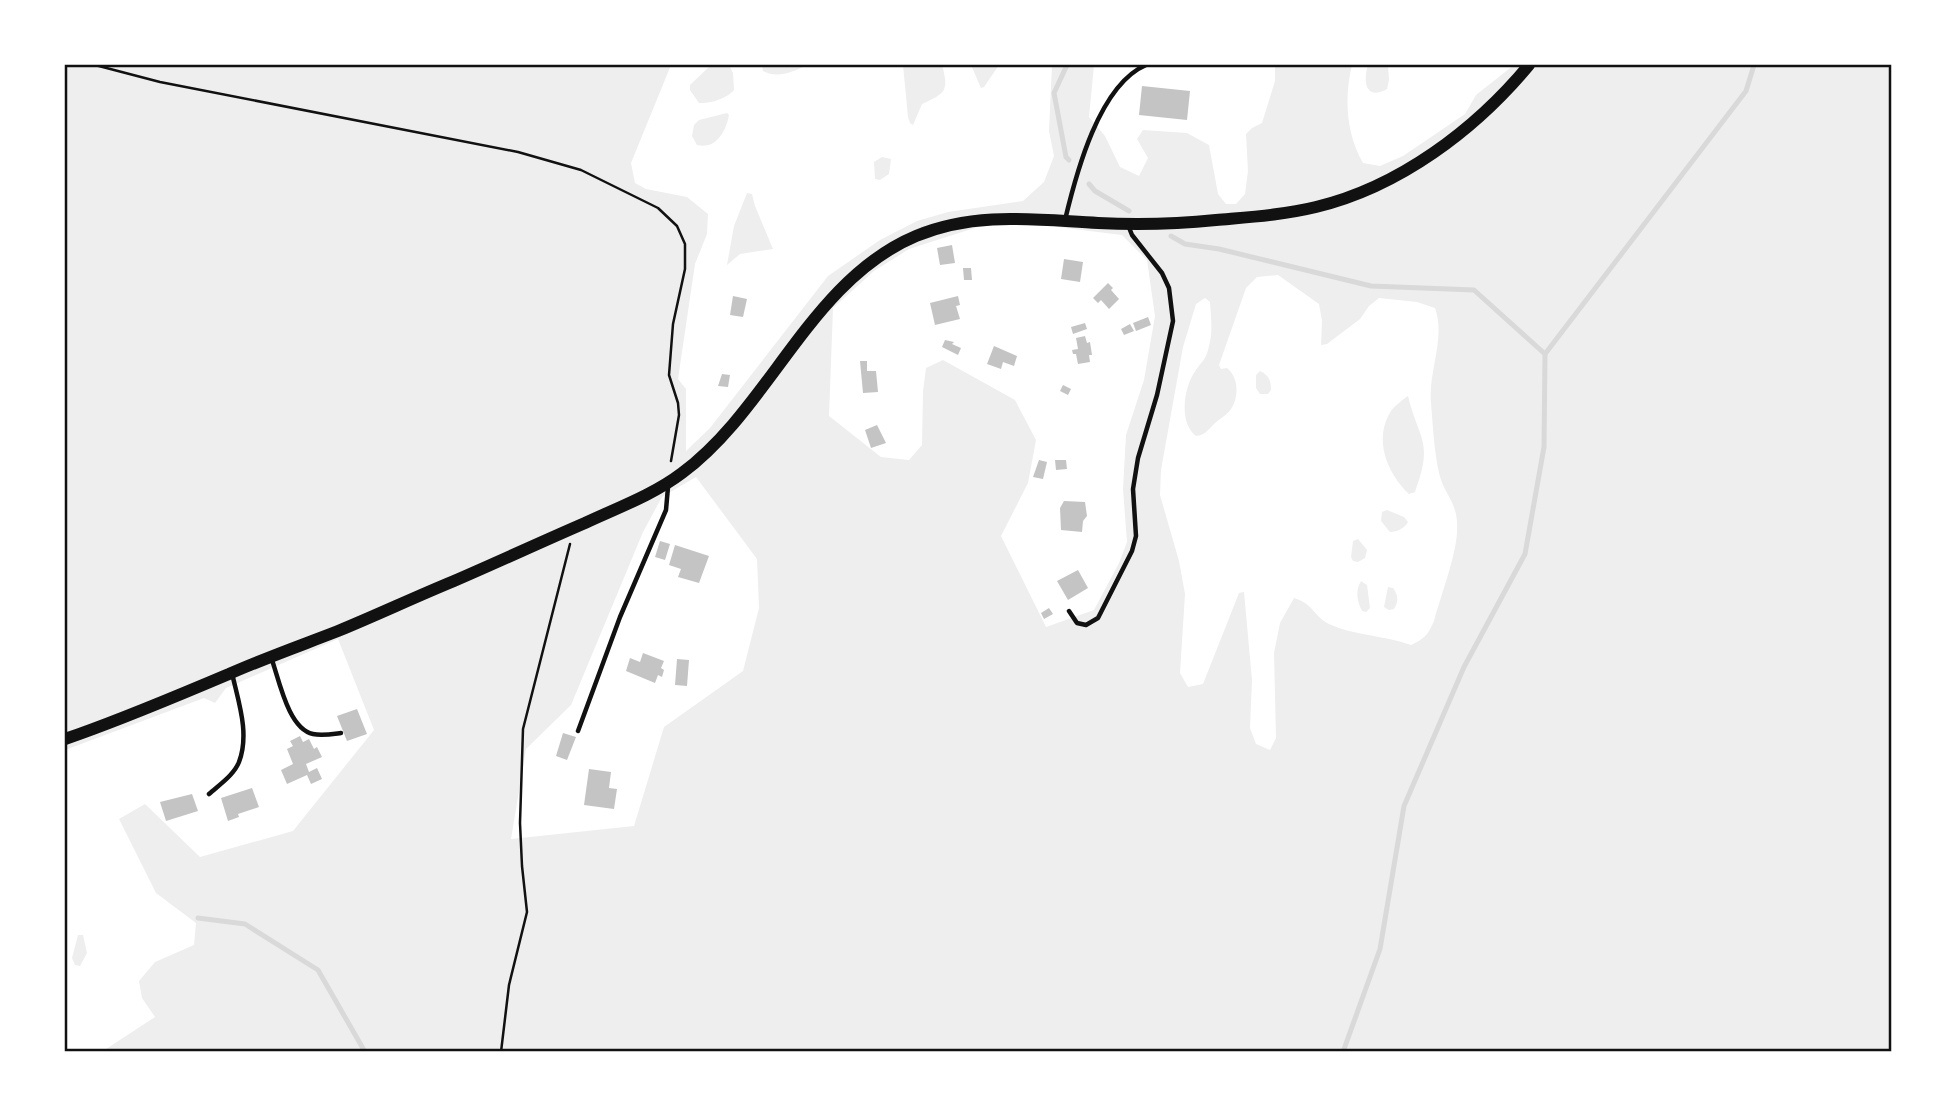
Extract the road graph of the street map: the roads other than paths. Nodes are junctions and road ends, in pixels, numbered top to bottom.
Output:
1 (1146, 65) edge
2 (1529, 65) edge
3 (1065, 221) junction
4 (1128, 224) junction
5 (668, 482) junction
6 (1069, 611) dead end
7 (271, 657) junction
8 (232, 672) junction
9 (578, 731) dead end
10 (341, 733) dead end
11 (65, 739) edge
12 (208, 794) dead end

1 - 3 lane
2 - 4 street
3 - 4 street
3 - 5 street
4 - 6 lane
5 - 7 street
5 - 9 lane
7 - 8 street
7 - 10 lane
8 - 11 street
8 - 12 lane

